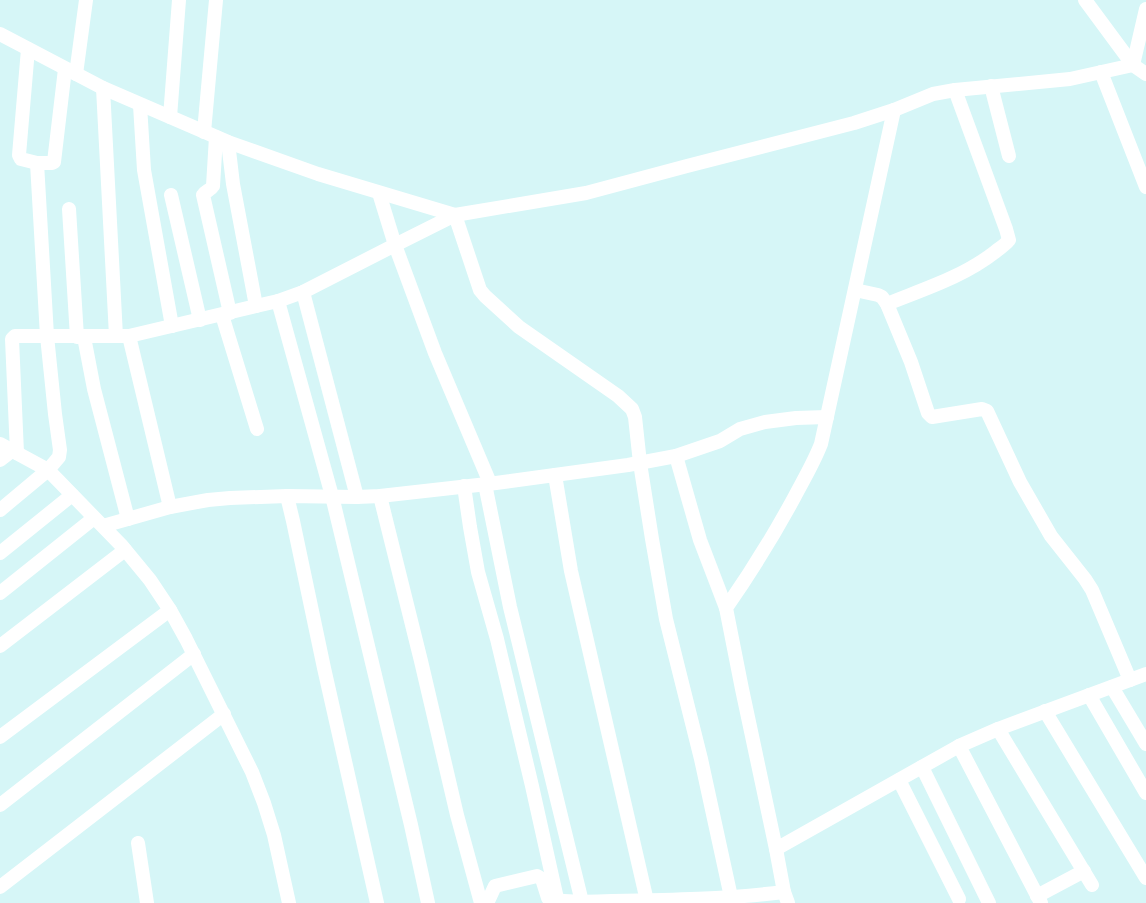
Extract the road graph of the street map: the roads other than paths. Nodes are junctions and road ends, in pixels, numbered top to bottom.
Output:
1 (86, 0) edge
2 (179, 0) edge
3 (216, 0) edge
4 (1085, 0) edge
5 (1146, 9) edge
6 (0, 34) edge
7 (28, 50) junction
8 (1133, 66) junction
9 (71, 72) junction
10 (1101, 72) junction
11 (1146, 74) edge
12 (991, 86) junction
13 (103, 88) junction
14 (954, 90) junction
15 (140, 104) junction
16 (894, 110) junction
17 (170, 117) junction
18 (216, 137) junction
19 (1009, 156) dead end
20 (37, 164) junction
21 (1146, 187) edge
22 (379, 193) junction
23 (171, 195) dead end
24 (69, 209) dead end
25 (455, 215) junction
26 (395, 245) junction
27 (855, 290) junction
28 (303, 292) junction
29 (278, 301) junction
30 (887, 304) junction
31 (256, 306) junction
32 (226, 314) junction
33 (200, 320) junction
34 (172, 326) junction
35 (47, 336) junction
36 (122, 336) junction
37 (80, 337) junction
38 (827, 417) junction
39 (257, 429) dead end
40 (10, 449) edge
41 (676, 456) junction
42 (0, 460) edge
43 (640, 462) junction
44 (48, 470) junction
45 (555, 475) junction
46 (488, 484) junction
47 (464, 486) junction
48 (72, 495) junction
49 (287, 496) junction
50 (332, 496) junction
51 (380, 496) junction
52 (357, 497) junction
53 (170, 507) junction
54 (0, 510) edge
55 (128, 519) junction
56 (98, 522) junction
57 (125, 550) junction
58 (0, 553) edge
59 (0, 593) edge
60 (726, 608) junction
61 (170, 610) junction
62 (0, 646) edge
63 (194, 654) junction
64 (1140, 679) edge
65 (1112, 687) junction
66 (1089, 695) junction
67 (1046, 711) junction
68 (224, 714) junction
69 (998, 729) junction
70 (0, 736) edge
71 (1146, 744) edge
72 (959, 746) junction
73 (922, 767) junction
74 (899, 780) junction
75 (1146, 793) edge
76 (0, 805) edge
77 (138, 843) dead end
78 (776, 849) junction
79 (1084, 871) junction
80 (1146, 878) edge
81 (1092, 885) dead end
82 (0, 887) edge
83 (731, 897) junction
84 (786, 897) edge
85 (761, 899) edge
86 (959, 899) dead end
87 (1039, 899) edge
88 (488, 901) edge
89 (647, 901) junction
90 (558, 902) edge
91 (582, 902) edge
92 (609, 902) edge
93 (632, 902) edge
94 (147, 903) edge
95 (289, 903) edge
96 (377, 903) edge
97 (428, 903) edge
98 (989, 903) edge

1 - 9 street
2 - 17 street
3 - 18 street
4 - 8 street
5 - 8 street
6 - 7 street
7 - 9 street
7 - 20 street
8 - 10 street
8 - 11 street
9 - 13 street
9 - 20 street
10 - 12 street
10 - 21 street
12 - 14 street
12 - 19 street
13 - 15 street
13 - 36 street
14 - 16 street
14 - 30 street
15 - 17 street
15 - 34 street
16 - 25 street
16 - 27 street
17 - 18 street
18 - 22 street
18 - 31 street
18 - 32 street
20 - 35 street
22 - 25 street
22 - 26 street
23 - 33 street
24 - 37 street
25 - 26 street
25 - 43 street
26 - 28 street
26 - 46 street
27 - 30 street
27 - 38 street
28 - 29 street
28 - 52 street
29 - 31 street
29 - 50 street
30 - 64 street
31 - 32 street
32 - 33 street
32 - 39 street
33 - 34 street
34 - 36 street
35 - 37 street
35 - 40 street
35 - 44 street
36 - 37 street
36 - 53 street
37 - 55 street
38 - 41 street
38 - 60 street
40 - 42 street
40 - 44 street
41 - 43 street
41 - 60 street
43 - 45 street
43 - 83 street
44 - 48 street
44 - 54 street
45 - 46 street
45 - 89 street
46 - 47 street
46 - 91 street
47 - 51 street
47 - 90 street
48 - 56 street
48 - 58 street
49 - 50 street
49 - 53 street
49 - 96 street
50 - 52 street
50 - 97 street
51 - 52 street
51 - 88 street
53 - 55 street
55 - 56 street
56 - 57 street
56 - 59 street
57 - 61 street
57 - 62 street
60 - 78 street
61 - 63 street
61 - 70 street
63 - 68 street
63 - 76 street
64 - 65 street
65 - 66 street
65 - 71 street
66 - 67 street
66 - 75 street
67 - 69 street
67 - 80 street
68 - 82 street
68 - 95 street
69 - 72 street
69 - 79 street
72 - 73 street
72 - 87 street
73 - 74 street
73 - 98 street
74 - 78 street
74 - 86 street
77 - 94 street
78 - 84 street
79 - 81 street
79 - 87 street
83 - 85 street
83 - 89 street
84 - 85 street
88 - 90 street
89 - 93 street
90 - 91 street
91 - 92 street
92 - 93 street

